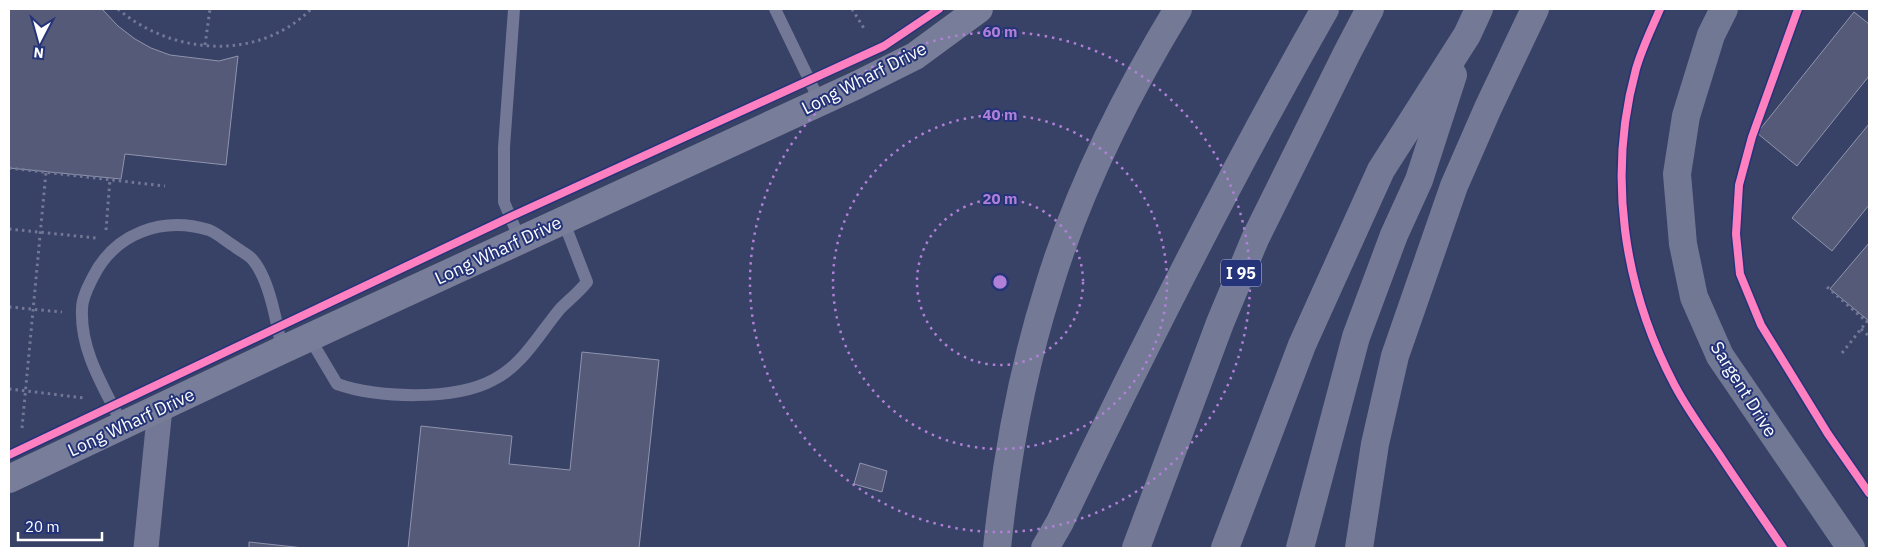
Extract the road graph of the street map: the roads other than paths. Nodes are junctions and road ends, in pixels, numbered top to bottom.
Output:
1 (514, 9) edge
2 (775, 9) edge
3 (979, 9) edge
4 (1178, 9) edge
5 (1325, 9) edge
6 (1370, 9) edge
7 (1479, 9) edge
8 (1535, 9) edge
9 (1724, 9) edge
10 (1466, 35) junction
11 (820, 102) junction
12 (563, 220) junction
13 (520, 240) junction
14 (310, 337) junction
15 (282, 350) junction
16 (160, 408) junction
17 (123, 426) junction
18 (9, 479) edge
19 (146, 548) edge
20 (997, 548) edge
21 (1046, 548) edge
22 (1136, 548) edge
23 (1225, 548) edge
24 (1300, 548) edge
25 (1359, 548) edge
26 (1851, 548) edge

1 - 13 lane
2 - 11 lane
3 - 11 main road, Long Wharf Drive
4 - 20 highway
5 - 21 highway
6 - 22 highway, I 95
7 - 10 highway
8 - 25 highway
9 - 26 main road, Sargent Drive
10 - 23 highway
10 - 24 highway
11 - 12 main road, Long Wharf Drive
12 - 13 main road, Long Wharf Drive
12 - 14 lane
13 - 14 main road, Long Wharf Drive
14 - 15 main road, Long Wharf Drive
15 - 16 main road, Long Wharf Drive
15 - 17 lane
16 - 17 main road, Long Wharf Drive
16 - 19 street
17 - 18 main road, Long Wharf Drive

